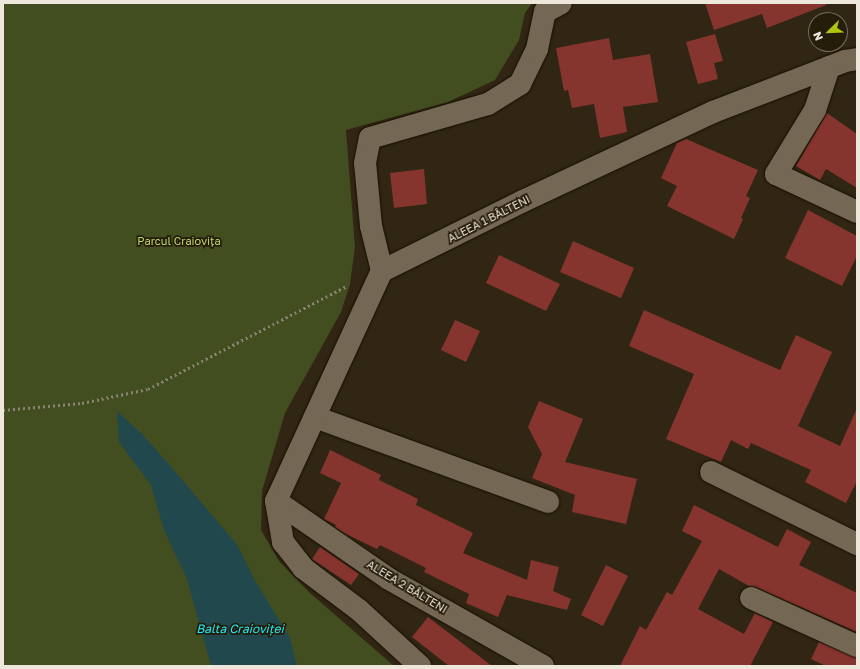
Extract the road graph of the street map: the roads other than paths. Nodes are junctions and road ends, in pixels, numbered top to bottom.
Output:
1 (561, 3) edge
2 (857, 59) edge
3 (829, 67) junction
4 (857, 212) edge
5 (382, 271) junction
6 (315, 417) junction
7 (711, 472) dead end
8 (276, 501) junction
9 (548, 502) dead end
10 (855, 538) edge
11 (751, 598) dead end
12 (857, 646) edge
13 (420, 666) edge
14 (543, 666) edge

1 - 5 street
2 - 3 street, ALEEA 1 BÂLTENI
3 - 4 street
3 - 5 street, ALEEA 1 BÂLTENI
5 - 6 street
6 - 8 street
6 - 9 street
7 - 10 street
8 - 13 street
8 - 14 street, ALEEA 2 BÂLTENI
11 - 12 street

